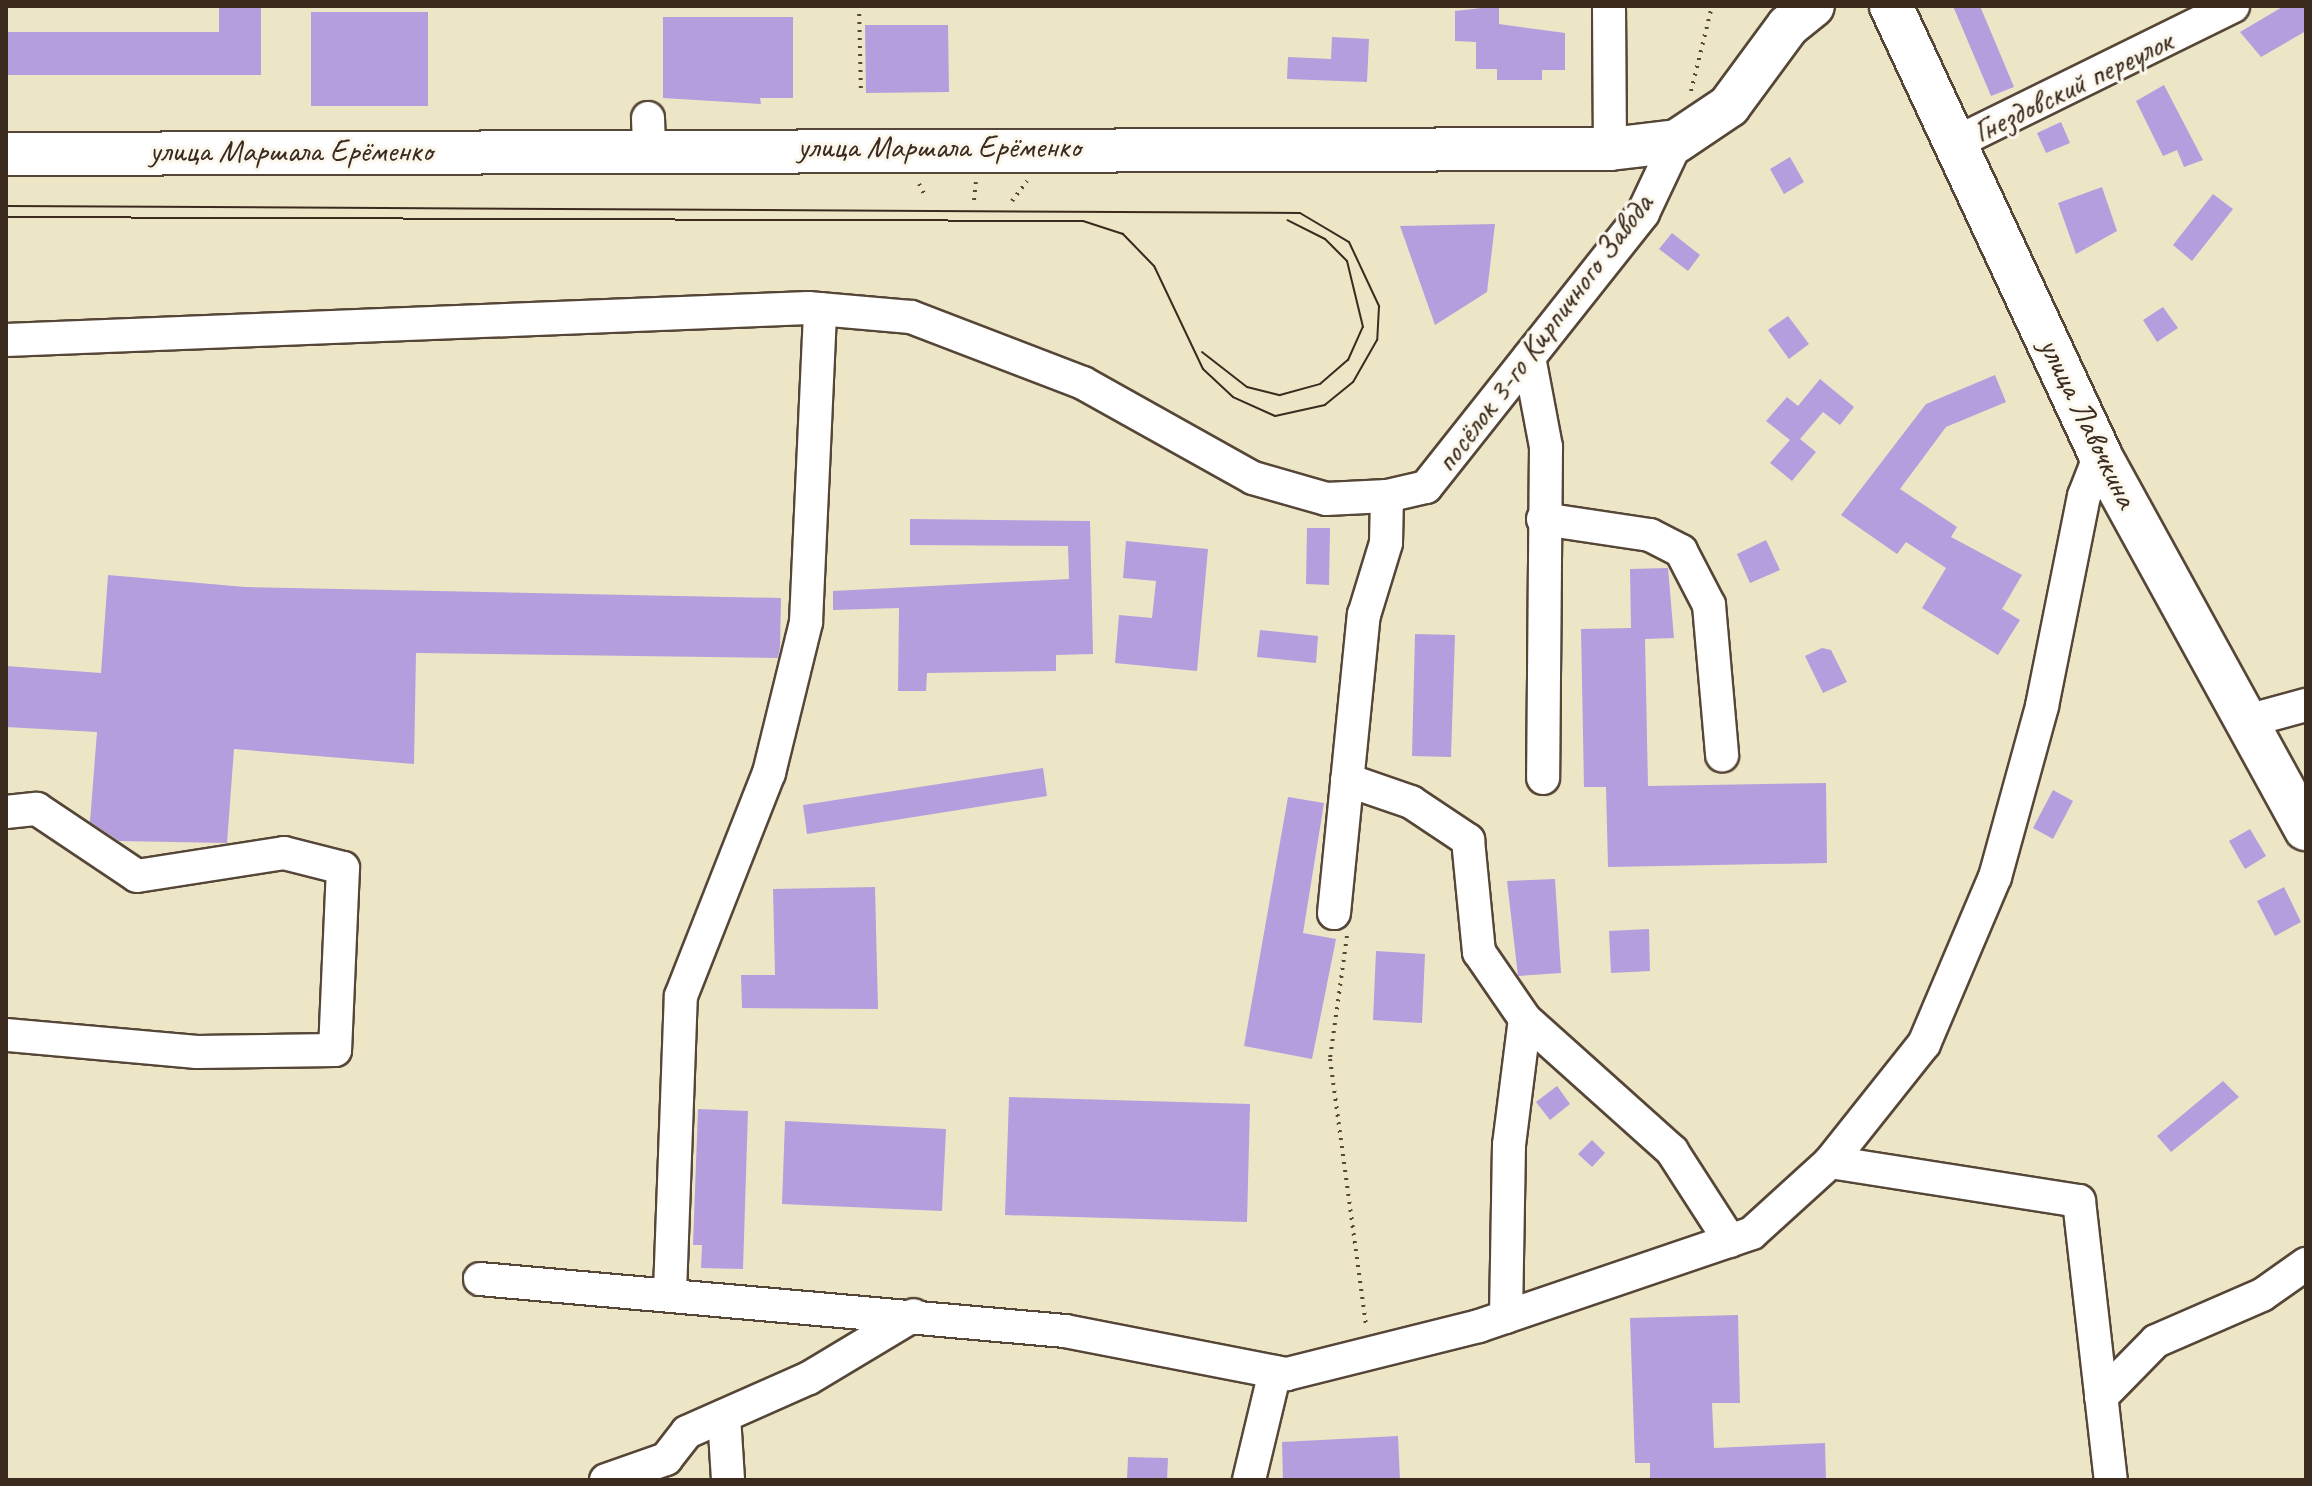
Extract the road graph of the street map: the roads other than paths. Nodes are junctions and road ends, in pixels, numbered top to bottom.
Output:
1 (1609, 6) edge
2 (1813, 6) edge
3 (1891, 6) edge
4 (2233, 6) edge
5 (1677, 141) junction
6 (1955, 143) junction
7 (1610, 149) junction
8 (6, 154) edge
9 (820, 309) junction
10 (6, 340) edge
11 (1529, 357) junction
12 (2100, 455) junction
13 (1387, 496) junction
14 (1543, 519) junction
15 (2306, 705) edge
16 (2247, 721) junction
17 (1722, 755) dead end
18 (1543, 778) dead end
19 (1347, 780) junction
20 (6, 812) edge
21 (2306, 829) edge
22 (1334, 913) road end
23 (1525, 1019) junction
24 (6, 1035) edge
25 (1830, 1162) junction
26 (1730, 1241) junction
27 (2306, 1264) edge
28 (480, 1279) dead end
29 (670, 1292) junction
30 (914, 1315) junction
31 (1506, 1317) junction
32 (1275, 1372) junction
33 (2101, 1397) junction
34 (724, 1416) junction
35 (606, 1480) edge
36 (728, 1480) edge
37 (1249, 1480) edge
38 (2111, 1480) edge

1 - 7 street
2 - 5 main road, улица Маршала Ерёменко
3 - 6 main road, улица Лавочкина
4 - 6 street, Гнездовский переулок
5 - 7 main road, улица Маршала Ерёменко
5 - 11 street, посёлок 3-го Кирпичного Завода
6 - 12 main road, улица Лавочкина
7 - 8 main road, улица Маршала Ерёменко
9 - 10 street, посёлок 3-го Кирпичного Завода
9 - 13 street, посёлок 3-го Кирпичного Завода
9 - 29 street
11 - 13 street, посёлок 3-го Кирпичного Завода
11 - 14 street
12 - 16 main road, улица Лавочкина
12 - 25 street
13 - 19 street
14 - 17 street
14 - 18 street
15 - 16 street
16 - 21 main road, улица Лавочкина
19 - 22 street
19 - 23 street
20 - 24 street
23 - 26 street
23 - 31 street
25 - 26 street
25 - 33 street
26 - 31 street
27 - 33 street
28 - 29 street
29 - 30 street
30 - 32 street
30 - 34 street
31 - 32 street
32 - 37 street
33 - 38 street
34 - 35 street
34 - 36 street

